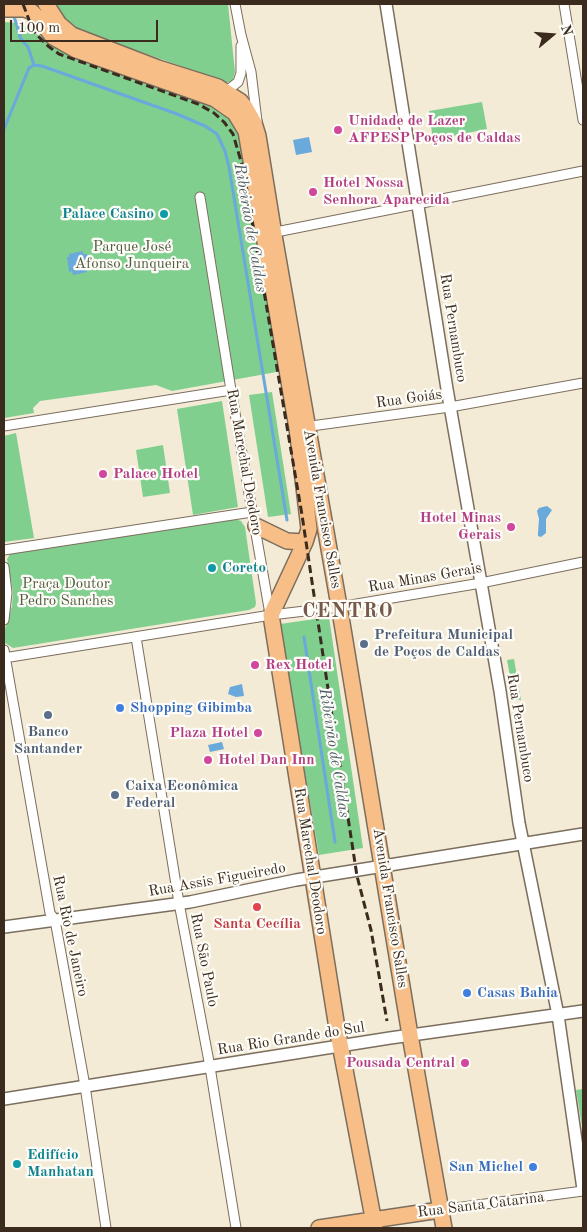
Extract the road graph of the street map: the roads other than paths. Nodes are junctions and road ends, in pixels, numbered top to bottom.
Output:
1 (46, 4) edge
2 (235, 4) edge
3 (386, 4) edge
4 (564, 4) edge
5 (8, 8) edge
6 (241, 35) junction
7 (220, 95) junction
8 (583, 120) edge
9 (258, 136) junction
10 (583, 171) edge
11 (200, 197) dead end
12 (419, 205) junction
13 (268, 234) junction
14 (583, 384) edge
15 (231, 390) junction
16 (450, 407) junction
17 (4, 426) edge
18 (302, 428) junction
19 (254, 519) junction
20 (305, 542) junction
21 (4, 550) edge
22 (583, 562) edge
23 (4, 567) edge
24 (481, 583) junction
25 (339, 607) junction
26 (271, 616) junction
27 (4, 620) edge
28 (136, 637) junction
29 (4, 655) edge
30 (583, 834) edge
31 (523, 843) junction
32 (383, 866) junction
33 (313, 878) junction
34 (179, 904) junction
35 (55, 920) junction
36 (4, 927) edge
37 (583, 1011) edge
38 (558, 1015) junction
39 (410, 1035) junction
40 (340, 1046) junction
41 (210, 1067) junction
42 (85, 1086) junction
43 (4, 1098) edge
44 (583, 1190) edge
45 (440, 1210) junction
46 (374, 1224) edge
47 (106, 1228) edge
48 (236, 1228) edge
49 (319, 1228) edge
50 (444, 1228) edge

1 - 7 main road, Avenida Francisco Salles
2 - 6 street
3 - 12 street, Rua Pernambuco
4 - 8 street
5 - 7 main road, Avenida Francisco Salles
6 - 7 street
6 - 9 street
7 - 9 main road, Avenida Francisco Salles
7 - 13 main road, Avenida Francisco Salles
9 - 13 main road, Avenida Francisco Salles
10 - 12 street
11 - 15 street, Rua Marechal Deodoro
12 - 13 street
12 - 16 street, Rua Pernambuco
13 - 18 main road, Avenida Francisco Salles
14 - 16 street, Rua Goiás
15 - 17 street
15 - 19 street, Rua Marechal Deodoro
16 - 18 street, Rua Goiás
16 - 24 street, Rua Pernambuco
18 - 20 main road, Avenida Francisco Salles
18 - 25 main road, Avenida Francisco Salles
19 - 20 main road
19 - 21 street
19 - 26 street, Rua Marechal Deodoro
20 - 26 main road, Avenida Francisco Salles
22 - 24 street, Rua Minas Gerais
23 - 27 street
24 - 25 street, Rua Minas Gerais
24 - 31 street, Rua Pernambuco
25 - 26 street, Rua Minas Gerais
25 - 32 main road, Avenida Francisco Salles
26 - 28 street
26 - 33 main road, Rua Marechal Deodoro
28 - 29 street
28 - 34 street, Rua São Paulo
29 - 35 street, Rua Rio de Janeiro
30 - 31 street, Rua Assis Figueiredo
31 - 32 street, Rua Assis Figueiredo
31 - 38 street, Rua Pernambuco
32 - 33 street, Rua Assis Figueiredo
32 - 39 main road, Avenida Francisco Salles
33 - 34 street, Rua Assis Figueiredo
33 - 40 main road, Rua Marechal Deodoro
34 - 35 street, Rua Assis Figueiredo
34 - 41 street, Rua São Paulo
35 - 36 street, Rua Assis Figueiredo
35 - 42 street, Rua Rio de Janeiro
37 - 38 street, Rua Rio Grande do Sul
38 - 39 street, Rua Rio Grande do Sul
38 - 44 street, Rua Pernambuco
39 - 40 street, Rua Rio Grande do Sul
39 - 45 main road, Avenida Francisco Salles
40 - 41 street, Rua Rio Grande do Sul
40 - 46 main road, Rua Marechal Deodoro
41 - 42 street, Rua Rio Grande do Sul
41 - 48 street, Rua São Paulo
42 - 43 street, Rua Rio Grande do Sul
42 - 47 street, Rua Rio de Janeiro
44 - 45 street, Rua Santa Catarina
45 - 46 main road, Rua Santa Catarina
45 - 50 main road, Avenida Francisco Salles
46 - 49 main road, Rua Santa Catarina

